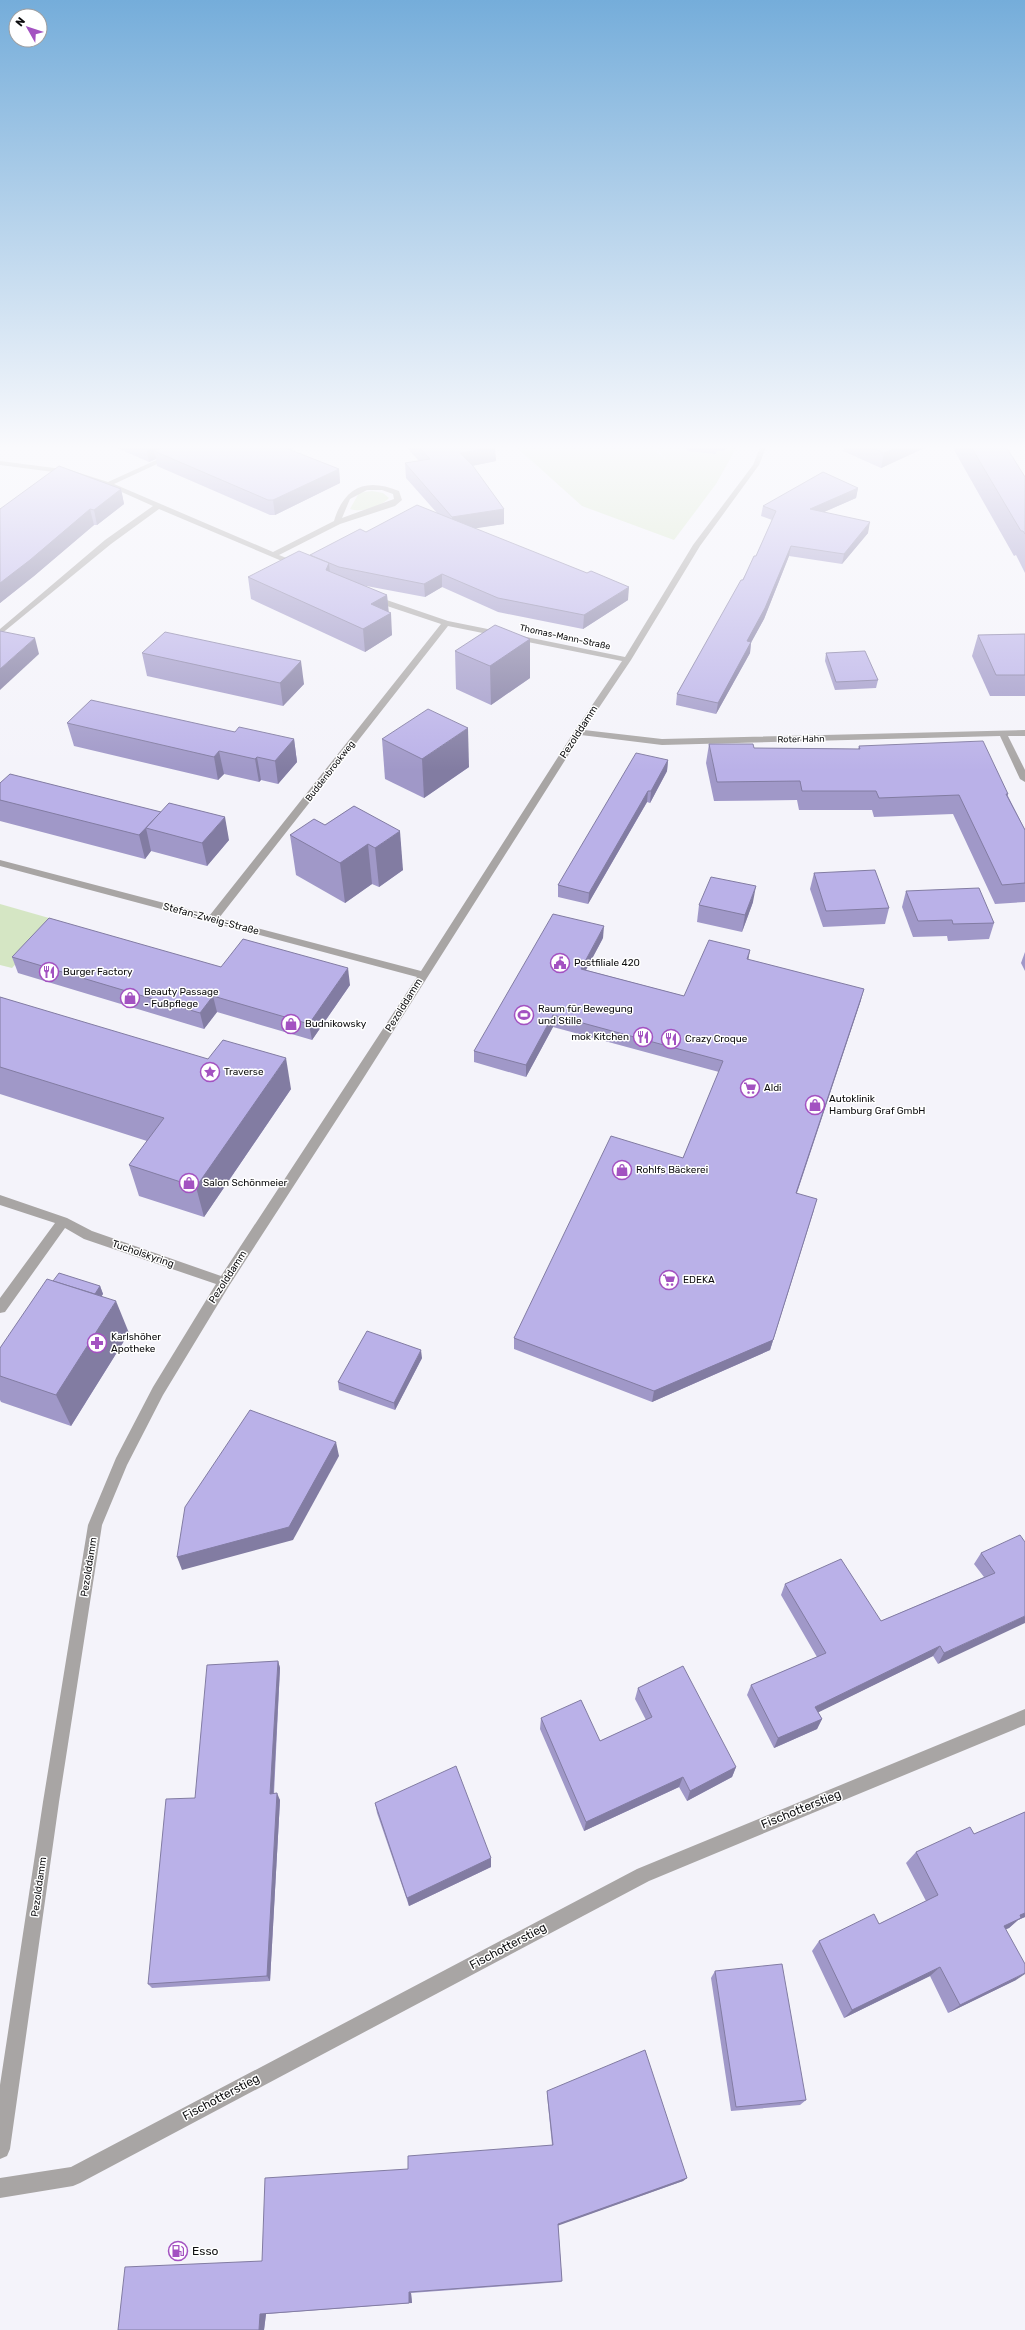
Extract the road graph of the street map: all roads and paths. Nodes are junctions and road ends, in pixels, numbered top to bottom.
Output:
1 (94, 554) edge
2 (271, 554) edge
3 (692, 554) edge
4 (274, 555) joint
5 (302, 568) edge
6 (366, 596) edge
7 (446, 623) junction
8 (0, 633) edge
9 (627, 660) junction
10 (578, 732) junction
11 (1025, 733) edge
12 (1003, 734) junction
13 (1025, 779) edge
14 (0, 863) edge
15 (213, 919) junction
16 (423, 975) junction
17 (0, 1200) edge
18 (63, 1221) junction
19 (224, 1282) junction
20 (0, 1308) edge
21 (1025, 1717) edge
22 (0, 2149) edge
23 (0, 2188) edge

1 - 8 street
2 - 4 street
3 - 9 street, Pezolddamm
4 - 5 street
6 - 7 street, Thomas-Mann-Straße
7 - 9 street, Thomas-Mann-Straße
7 - 15 street, Buddenbrookweg
9 - 10 street, Pezolddamm
10 - 12 street, Roter Hahn
10 - 16 street, Pezolddamm
11 - 12 street, Roter Hahn
12 - 13 street
14 - 15 street, Stefan-Zweig-Straße
15 - 16 street, Stefan-Zweig-Straße
16 - 19 street, Pezolddamm
17 - 18 street, Tucholskyring
18 - 19 street, Tucholskyring
18 - 20 street
19 - 22 street, Pezolddamm
21 - 23 street, Fischotterstieg

